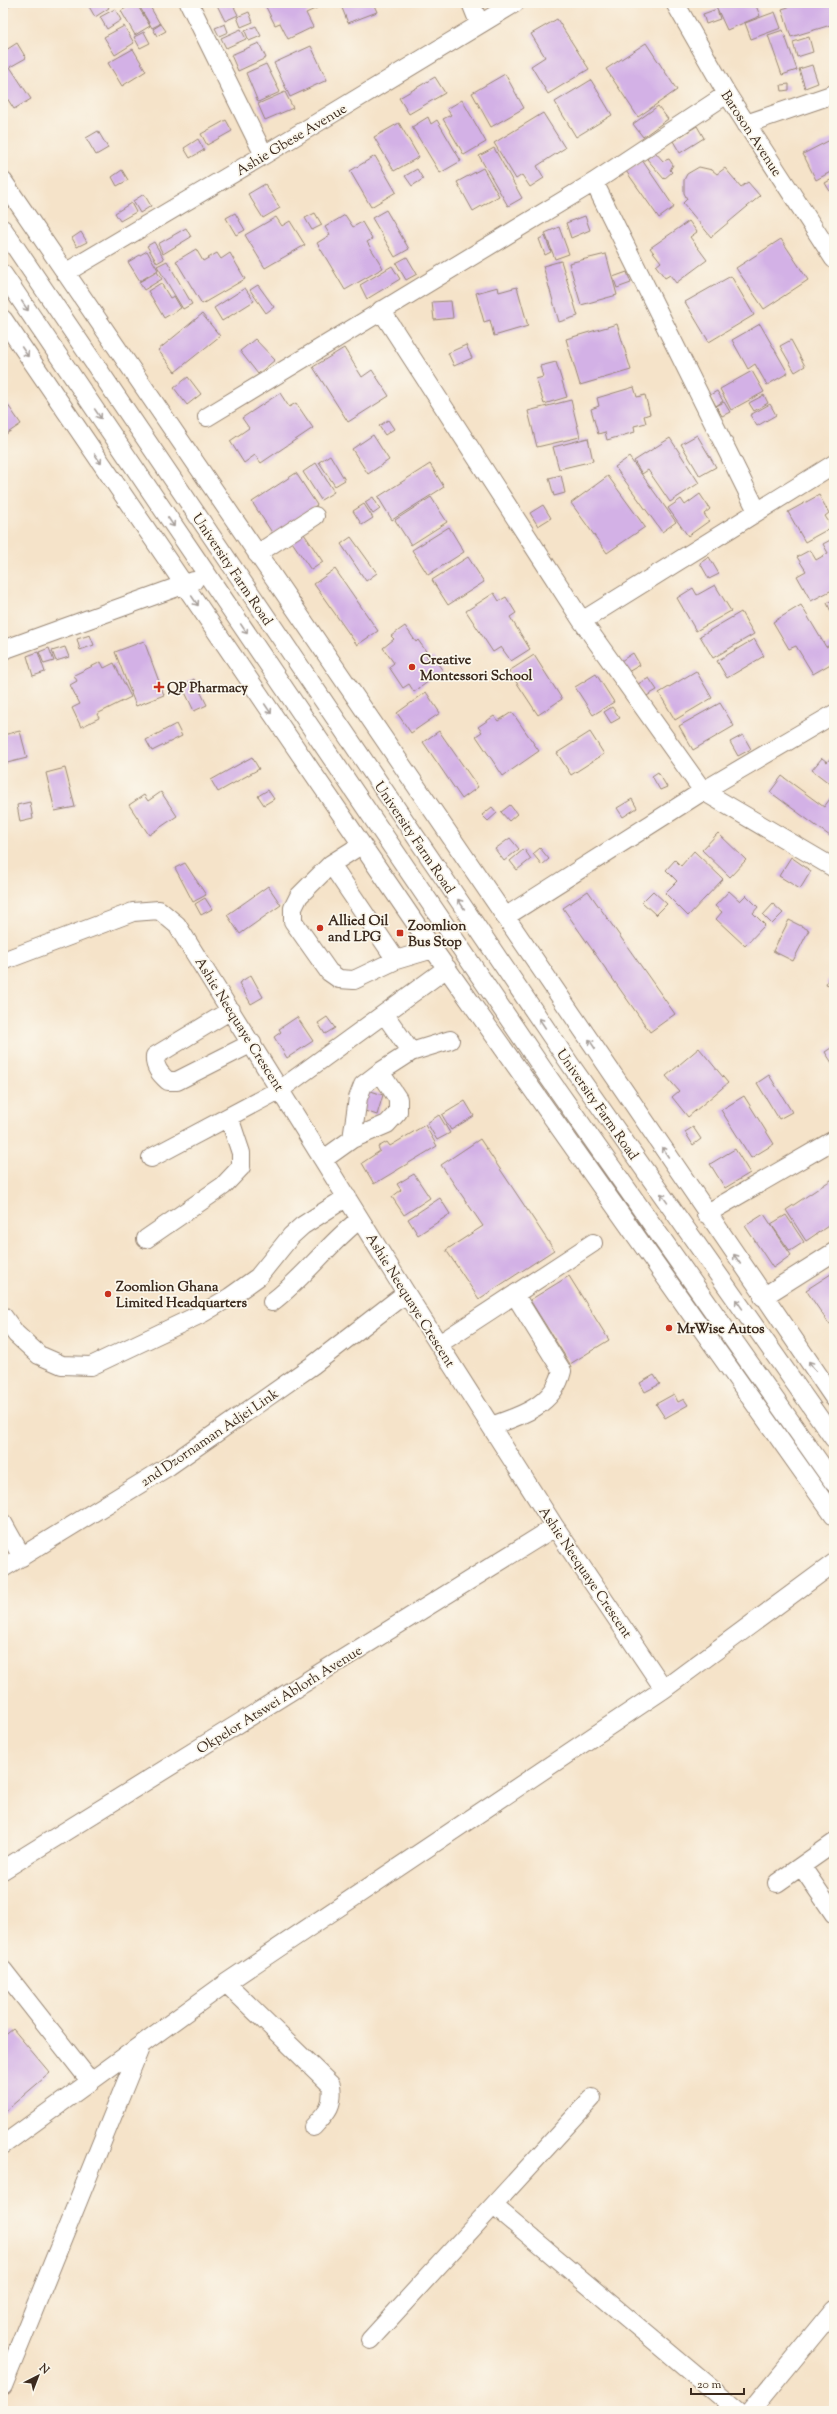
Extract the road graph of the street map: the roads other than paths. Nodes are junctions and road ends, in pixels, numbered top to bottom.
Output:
1 (189, 3) edge
2 (471, 3) edge
3 (515, 3) edge
4 (675, 3) edge
5 (480, 23) junction
6 (727, 94) junction
7 (834, 94) edge
8 (746, 124) junction
9 (264, 156) junction
10 (3, 181) edge
11 (594, 182) junction
12 (3, 229) edge
13 (834, 259) edge
14 (65, 273) junction
15 (3, 274) edge
16 (381, 310) junction
17 (3, 320) edge
18 (207, 418) dead end
19 (834, 464) edge
20 (757, 511) junction
21 (315, 516) dead end
22 (257, 554) junction
23 (230, 564) junction
24 (207, 575) junction
25 (184, 585) junction
26 (582, 621) junction
27 (4, 648) edge
28 (834, 714) edge
29 (703, 791) junction
30 (361, 845) junction
31 (331, 864) junction
32 (834, 868) edge
33 (505, 918) junction
34 (433, 949) junction
35 (396, 960) junction
36 (3, 961) edge
37 (447, 968) junction
38 (231, 1010) junction
39 (386, 1015) junction
40 (450, 1040) dead end
41 (252, 1043) junction
42 (411, 1052) junction
43 (380, 1072) junction
44 (281, 1089) junction
45 (230, 1117) junction
46 (352, 1139) junction
47 (834, 1140) edge
48 (151, 1158) dead end
49 (324, 1159) junction
50 (347, 1197) junction
51 (706, 1214) junction
52 (360, 1219) junction
53 (146, 1239) dead end
54 (593, 1242) dead end
55 (834, 1252) edge
56 (406, 1293) junction
57 (514, 1295) junction
58 (763, 1297) junction
59 (272, 1302) dead end
60 (3, 1316) edge
61 (439, 1344) junction
62 (834, 1398) edge
63 (492, 1426) junction
64 (834, 1439) edge
65 (834, 1483) edge
66 (834, 1516) edge
67 (3, 1523) edge
68 (555, 1527) junction
69 (22, 1557) junction
70 (834, 1563) edge
71 (3, 1568) edge
72 (664, 1689) junction
73 (834, 1843) edge
74 (802, 1867) junction
75 (3, 1870) edge
76 (777, 1883) dead end
77 (834, 1914) edge
78 (3, 1970) edge
79 (226, 1984) junction
80 (140, 2048) junction
81 (91, 2082) junction
82 (592, 2098) dead end
83 (313, 2127) dead end
84 (3, 2145) edge
85 (494, 2206) junction
86 (834, 2310) edge
87 (370, 2340) dead end
88 (3, 2386) edge
89 (738, 2411) edge
90 (751, 2411) edge

1 - 9 street
2 - 5 street
3 - 5 street, Ashie Gbese Avenue
4 - 6 street, Baroson Avenue
5 - 9 street, Ashie Gbese Avenue
6 - 8 street, Baroson Avenue
6 - 11 street
7 - 8 street
8 - 13 street, Baroson Avenue
9 - 14 street, Ashie Gbese Avenue
10 - 14 street
11 - 16 street
11 - 20 street
12 - 23 street, University Farm Road
14 - 22 street
15 -> 24 street, University Farm Road
16 - 18 street
16 - 26 street
17 -> 25 street
19 - 20 street
20 - 26 street
21 - 22 street
22 - 33 street
23 - 24 street
64 -> 23 street, University Farm Road
24 - 25 street
24 -> 65 street, University Farm Road
25 - 27 street
25 -> 30 street
26 - 29 street
28 - 29 street
29 - 32 street
29 - 33 street
30 - 31 street
30 - 34 street
31 - 35 street
31 - 35 street
51 -> 33 street
34 - 35 street
34 - 37 street
36 - 38 street, Ashie Neequaye Crescent
37 - 39 street
37 - 66 street
38 - 41 street, Ashie Neequaye Crescent
38 - 41 street
39 - 42 street
39 - 44 street
40 - 42 street
41 - 44 street, Ashie Neequaye Crescent
42 - 43 street
43 - 46 street
43 - 46 street
44 - 45 street
44 - 49 street, Ashie Neequaye Crescent
45 - 48 street
45 - 53 street
46 - 49 street
47 - 51 street
49 - 50 street, Ashie Neequaye Crescent
50 - 52 street, Ashie Neequaye Crescent
50 - 60 street
58 -> 51 street
52 - 56 street, Ashie Neequaye Crescent
52 - 59 street
54 - 57 street
55 - 58 street
56 - 61 street, Ashie Neequaye Crescent
56 - 69 street, 2nd Dzornaman Adjei Link
57 - 61 street
57 - 63 street
62 -> 58 street
61 - 63 street, Ashie Neequaye Crescent
63 - 68 street, Ashie Neequaye Crescent
67 - 69 street
68 - 72 street, Ashie Neequaye Crescent
68 - 75 street, Okpelor Atswei Ablorh Avenue
69 - 71 street, 2nd Dzornaman Adjei Link
70 - 72 street
72 - 79 street
73 - 74 street
74 - 76 street
74 - 77 street
78 - 81 street
79 - 80 street
79 - 83 street
80 - 81 street
80 - 88 street
81 - 84 street
82 - 85 street
85 - 87 street
85 - 89 street
86 - 90 street

